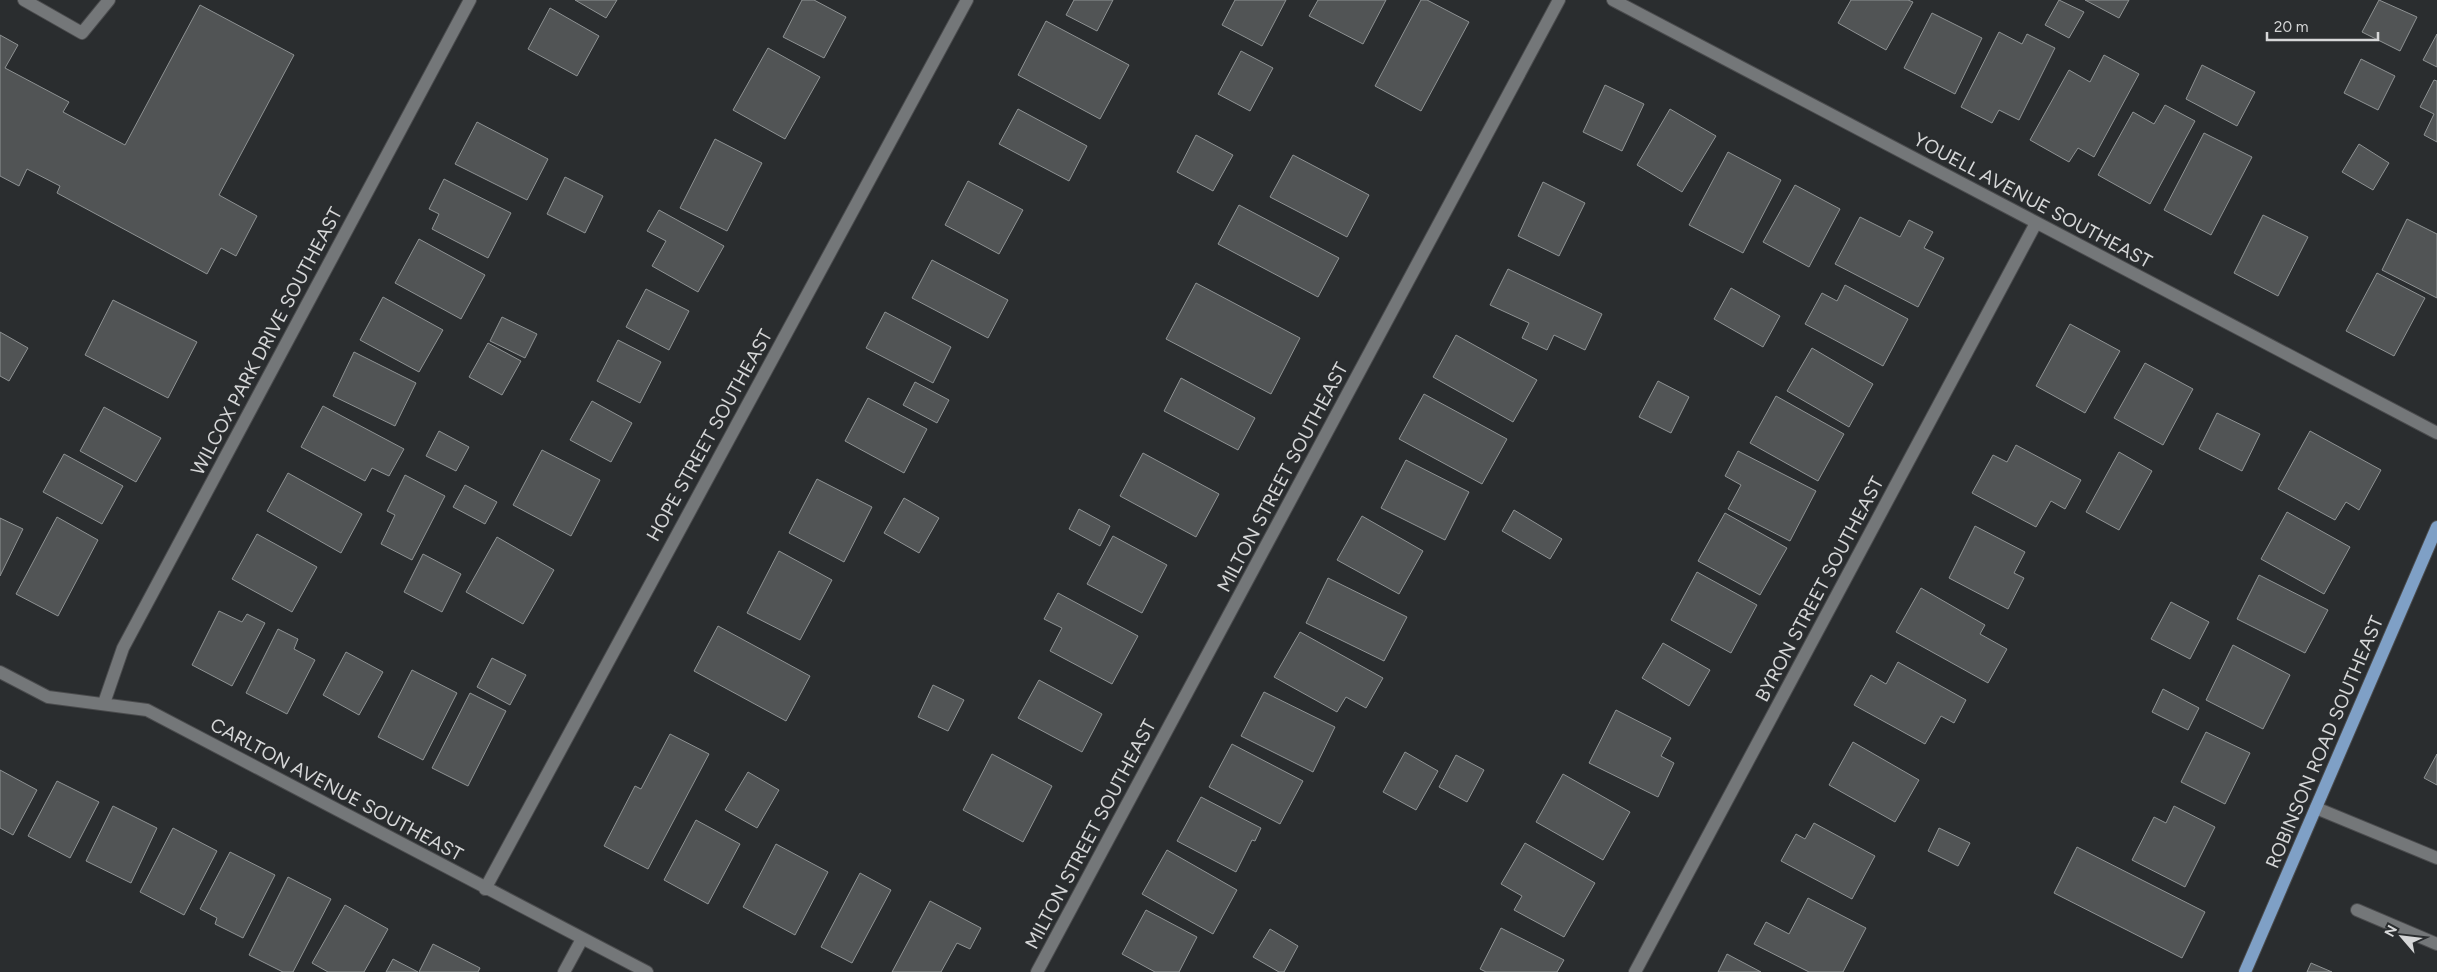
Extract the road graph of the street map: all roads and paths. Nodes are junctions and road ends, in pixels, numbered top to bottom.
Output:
1 (24, 0) edge
2 (109, 0) edge
3 (470, 0) edge
4 (967, 0) edge
5 (1560, 0) edge
6 (1613, 0) edge
7 (2036, 223) junction
8 (2437, 433) edge
9 (2437, 527) edge
10 (0, 672) edge
11 (104, 703) junction
12 (2316, 808) junction
13 (2437, 858) edge
14 (485, 889) junction
15 (2356, 910) dead end
16 (582, 939) junction
17 (2437, 944) edge
18 (564, 972) edge
19 (647, 972) edge
20 (1037, 972) edge
21 (1635, 972) edge
22 (2245, 972) edge

1 - 2 street
3 - 11 street, WILCOX PARK DRIVE SOUTHEAST
4 - 14 street, HOPE STREET SOUTHEAST
5 - 20 street, MILTON STREET SOUTHEAST
6 - 7 street, YOUELL AVENUE SOUTHEAST
7 - 8 street, YOUELL AVENUE SOUTHEAST
7 - 21 street, BYRON STREET SOUTHEAST
9 - 12 main road, ROBINSON ROAD SOUTHEAST
10 - 11 street, CARLTON AVENUE SOUTHEAST
11 - 14 street, CARLTON AVENUE SOUTHEAST
12 - 13 street
12 - 22 main road, ROBINSON ROAD SOUTHEAST
14 - 16 street, CARLTON AVENUE SOUTHEAST
15 - 17 street
16 - 18 street
16 - 19 street, CARLTON AVENUE SOUTHEAST

